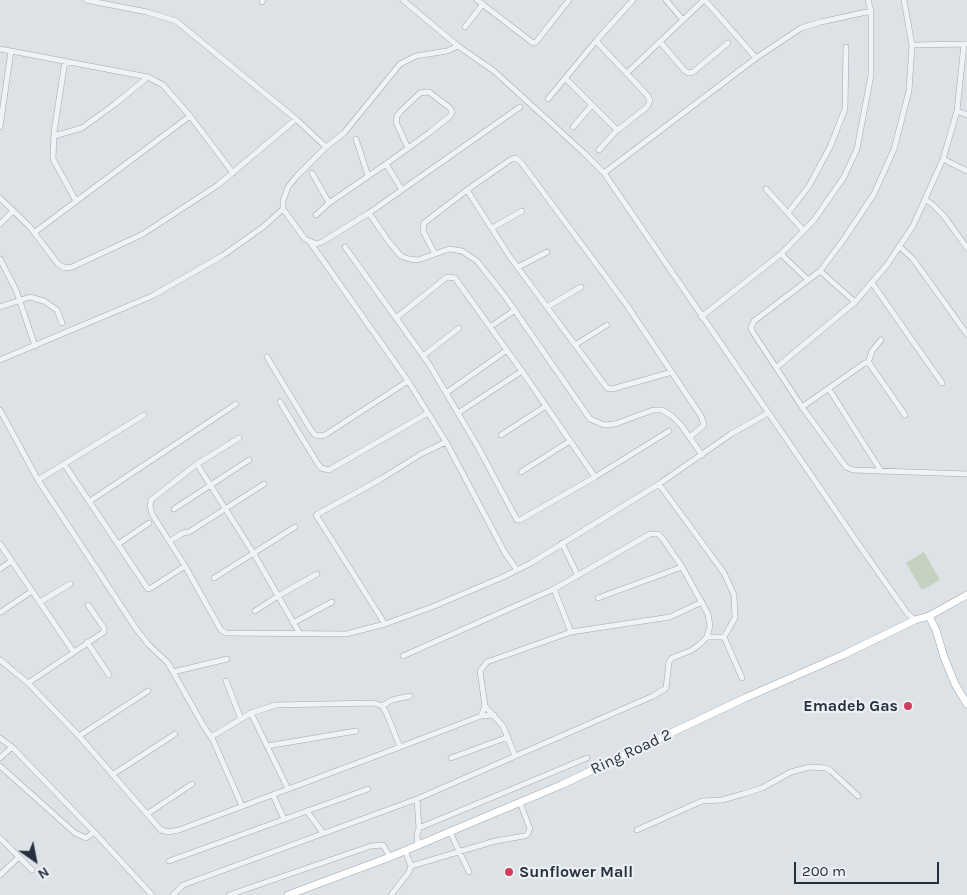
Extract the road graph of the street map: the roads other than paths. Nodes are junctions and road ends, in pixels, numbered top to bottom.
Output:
1 (86, 0) edge
2 (403, 0) edge
3 (477, 0) edge
4 (633, 0) edge
5 (666, 0) edge
6 (705, 0) edge
7 (868, 0) edge
8 (904, 0) edge
9 (566, 1) edge
10 (483, 4) junction
11 (871, 11) junction
12 (683, 20) junction
13 (465, 27) dead end
14 (596, 41) junction
15 (660, 42) junction
16 (728, 43) dead end
17 (966, 44) edge
18 (912, 45) junction
19 (458, 46) junction
20 (846, 47) dead end
21 (0, 49) edge
22 (11, 51) junction
23 (756, 58) junction
24 (65, 61) junction
25 (965, 64) edge
26 (627, 73) junction
27 (148, 77) junction
28 (566, 79) junction
29 (548, 99) dead end
30 (592, 104) junction
31 (520, 107) dead end
32 (957, 111) junction
33 (967, 115) edge
34 (190, 116) junction
35 (296, 119) junction
36 (0, 127) edge
37 (573, 127) dead end
38 (618, 129) junction
39 (54, 136) junction
40 (356, 139) dead end
41 (326, 147) junction
42 (408, 148) junction
43 (599, 150) dead end
44 (944, 159) junction
45 (386, 164) junction
46 (967, 171) edge
47 (233, 173) junction
48 (312, 173) dead end
49 (604, 173) junction
50 (368, 176) junction
51 (766, 189) dead end
52 (402, 190) junction
53 (468, 190) junction
54 (0, 198) edge
55 (926, 200) junction
56 (76, 201) junction
57 (329, 203) junction
58 (283, 209) junction
59 (13, 211) junction
60 (522, 211) dead end
61 (369, 213) junction
62 (788, 213) junction
63 (316, 215) dead end
64 (0, 224) edge
65 (492, 228) junction
66 (804, 231) junction
67 (34, 232) junction
68 (310, 242) junction
69 (899, 246) junction
70 (346, 247) dead end
71 (967, 248) edge
72 (547, 252) dead end
73 (436, 254) junction
74 (781, 254) junction
75 (0, 259) edge
76 (518, 267) junction
77 (820, 271) junction
78 (808, 280) junction
79 (872, 283) junction
80 (581, 287) dead end
81 (19, 300) junction
82 (854, 302) junction
83 (0, 307) edge
84 (547, 307) junction
85 (515, 310) junction
86 (701, 317) junction
87 (396, 318) junction
88 (62, 323) dead end
89 (607, 325) dead end
90 (490, 327) junction
91 (459, 328) dead end
92 (967, 334) edge
93 (881, 340) dead end
94 (575, 345) junction
95 (35, 346) junction
96 (507, 350) junction
97 (424, 356) junction
98 (267, 357) dead end
99 (0, 360) edge
100 (868, 363) junction
101 (777, 367) junction
102 (522, 371) junction
103 (672, 372) junction
104 (408, 381) junction
105 (942, 383) dead end
106 (829, 388) junction
107 (446, 393) junction
108 (280, 402) dead end
109 (236, 404) dead end
110 (546, 406) junction
111 (802, 406) junction
112 (428, 413) junction
113 (458, 413) junction
114 (768, 413) junction
115 (1, 414) edge
116 (144, 415) dead end
117 (905, 415) dead end
118 (669, 431) dead end
119 (501, 435) dead end
120 (690, 437) junction
121 (239, 438) dead end
122 (570, 441) junction
123 (446, 442) junction
124 (702, 455) junction
125 (249, 460) dead end
126 (64, 464) junction
127 (197, 464) junction
128 (881, 471) junction
129 (521, 472) dead end
130 (967, 474) edge
131 (595, 477) junction
132 (38, 480) junction
133 (264, 484) dead end
134 (659, 484) junction
135 (211, 485) junction
136 (90, 502) junction
137 (174, 509) dead end
138 (226, 510) junction
139 (149, 523) dead end
140 (295, 528) dead end
141 (170, 541) junction
142 (562, 543) junction
143 (0, 544) edge
144 (118, 544) junction
145 (254, 554) junction
146 (11, 561) junction
147 (185, 566) junction
148 (682, 567) junction
149 (0, 569) edge
150 (517, 570) junction
151 (317, 574) dead end
152 (578, 576) junction
153 (214, 578) dead end
154 (70, 584) dead end
155 (554, 590) junction
156 (32, 591) junction
157 (967, 595) edge
158 (278, 596) junction
159 (598, 598) dead end
160 (40, 602) junction
161 (332, 602) dead end
162 (702, 602) junction
163 (88, 605) dead end
164 (2, 612) dead end
165 (255, 612) dead end
166 (929, 616) junction
167 (915, 620) junction
168 (293, 623) junction
169 (385, 624) junction
170 (571, 632) junction
171 (300, 634) junction
172 (706, 636) junction
173 (724, 637) junction
174 (87, 642) junction
175 (73, 651) junction
176 (403, 656) dead end
177 (227, 659) dead end
178 (0, 660) edge
179 (173, 672) junction
180 (109, 675) dead end
181 (742, 678) dead end
182 (226, 681) dead end
183 (28, 683) junction
184 (148, 691) dead end
185 (410, 696) dead end
186 (967, 704) edge
187 (382, 706) junction
188 (485, 706) junction
189 (251, 713) junction
190 (494, 715) junction
191 (481, 716) junction
192 (241, 719) junction
193 (356, 732) dead end
194 (176, 734) dead end
195 (79, 736) junction
196 (211, 736) junction
197 (508, 737) junction
198 (0, 738) edge
199 (267, 746) junction
200 (400, 747) junction
201 (12, 748) junction
202 (515, 756) junction
203 (0, 758) edge
204 (451, 758) dead end
205 (587, 758) dead end
206 (0, 766) edge
207 (112, 774) junction
208 (192, 784) dead end
209 (368, 788) dead end
210 (288, 789) junction
211 (273, 795) junction
212 (858, 796) dead end
213 (417, 799) junction
214 (520, 802) junction
215 (242, 806) junction
216 (307, 811) junction
217 (147, 814) junction
218 (284, 819) junction
219 (419, 828) junction
220 (638, 830) dead end
221 (94, 832) junction
222 (450, 832) junction
223 (323, 833) junction
224 (0, 838) edge
225 (418, 845) junction
226 (406, 850) junction
227 (459, 852) junction
228 (19, 857) junction
229 (390, 857) junction
230 (169, 861) dead end
231 (411, 866) junction
232 (32, 870) dead end
233 (469, 872) dead end
234 (0, 875) edge
235 (152, 895) edge
236 (173, 895) edge
237 (229, 895) edge
238 (288, 895) edge
239 (391, 895) edge

1 - 35 street
2 - 19 street
3 - 10 street
4 - 14 street
5 - 12 street
6 - 12 street
6 - 23 street
7 - 11 street
8 - 18 street
9 - 10 street
10 - 13 street
11 - 23 street
11 - 66 street
12 - 15 street
14 - 26 street
14 - 28 street
15 - 16 street
15 - 26 street
17 - 18 street
17 - 25 street
18 - 77 street
19 - 41 street
19 - 49 street
20 - 62 street
21 - 22 street
22 - 24 street
22 - 36 street
23 - 49 street
24 - 27 street
24 - 39 street
25 - 32 street
26 - 38 street
27 - 34 street
27 - 39 street
28 - 29 street
28 - 30 street
30 - 37 street
30 - 38 street
31 - 52 street
32 - 33 street
32 - 44 street
34 - 47 street
34 - 56 street
35 - 41 street
35 - 47 street
38 - 43 street
39 - 56 street
40 - 50 street
41 - 58 street
42 - 42 street
42 - 45 street
44 - 46 street
44 - 55 street
45 - 50 street
45 - 52 street
47 - 67 street
48 - 57 street
49 - 86 street
50 - 57 street
51 - 62 street
52 - 61 street
53 - 65 street
53 - 73 street
53 - 103 street
54 - 59 street
55 - 69 street
55 - 71 street
56 - 67 street
57 - 63 street
58 - 68 street
58 - 95 street
59 - 64 street
59 - 67 street
60 - 65 street
61 - 68 street
61 - 73 street
62 - 66 street
65 - 76 street
66 - 74 street
68 - 104 street
69 - 79 street
69 - 92 street
70 - 87 street
72 - 76 street
73 - 85 street
74 - 78 street
74 - 86 street
75 - 81 street
76 - 84 street
77 - 78 street
77 - 82 street
78 - 101 street
79 - 82 street
79 - 105 street
80 - 84 street
81 - 83 street
81 - 88 street
81 - 95 street
82 - 101 street
84 - 94 street
85 - 90 street
85 - 120 street
86 - 114 street
87 - 90 street
87 - 97 street
89 - 94 street
90 - 96 street
91 - 97 street
93 - 100 street
94 - 103 street
95 - 99 street
96 - 102 street
96 - 107 street
97 - 107 street
98 - 104 street
100 - 106 street
100 - 117 street
101 - 111 street
102 - 110 street
102 - 113 street
103 - 120 street
104 - 112 street
106 - 111 street
106 - 128 street
107 - 113 street
108 - 112 street
109 - 136 street
110 - 119 street
110 - 122 street
111 - 128 street
112 - 123 street
113 - 131 street
114 - 124 street
114 - 167 street
115 - 132 street
116 - 126 street
118 - 131 street
120 - 124 street
121 - 127 street
122 - 129 street
122 - 131 street
123 - 150 street
123 - 169 street
124 - 134 street
125 - 135 street
126 - 132 street
126 - 136 street
127 - 135 street
127 - 141 street
128 - 130 street
132 - 179 street
133 - 138 street
134 - 142 street
134 - 173 street
135 - 137 street
135 - 138 street
136 - 144 street
138 - 141 street
138 - 145 street
139 - 144 street
140 - 145 street
141 - 147 street
142 - 150 street
142 - 152 street
143 - 146 street
144 - 147 street
145 - 153 street
145 - 158 street
146 - 149 street
146 - 156 street
147 - 171 street
148 - 152 street
148 - 159 street
148 - 162 street
150 - 169 street
151 - 158 street
152 - 155 street
154 - 160 street
155 - 170 street
155 - 176 street
156 - 160 street
156 - 164 street
157 - 166 main road, Ring Road 2
158 - 165 street
158 - 168 street
160 - 175 street
161 - 168 street
162 - 170 street
162 - 172 street
163 - 174 street
166 - 167 main road, Ring Road 2
166 - 186 main road
167 - 214 main road, Ring Road 2
168 - 171 street
169 - 171 street
170 - 188 street
172 - 173 street
172 - 202 street
173 - 181 street
174 - 175 street
174 - 180 street
175 - 183 street
177 - 179 street
178 - 183 street
179 - 196 street
182 - 192 street
183 - 195 street
184 - 195 street
185 - 187 street
187 - 189 street
187 - 200 street
188 - 190 street
188 - 191 street
189 - 192 street
189 - 199 street
190 - 191 street
190 - 197 street
191 - 200 street
192 - 196 street
193 - 199 street
194 - 207 street
195 - 207 street
196 - 215 street
197 - 202 street
197 - 204 street
198 - 201 street
199 - 210 street
200 - 210 street
201 - 203 street
201 - 221 street
202 - 213 street
205 - 219 street
206 - 221 street
207 - 217 street
208 - 217 street
209 - 216 street
210 - 211 street
211 - 215 street
211 - 218 street
212 - 220 street
213 - 219 street
213 - 223 street
214 - 222 main road, Ring Road 2
214 - 227 street
215 - 217 street
216 - 218 street
216 - 223 street
218 - 230 street
219 - 225 street
221 - 235 street
222 - 225 main road, Ring Road 2
222 - 227 street
223 - 236 street
224 - 228 street
225 - 226 main road, Ring Road 2
226 - 229 main road, Ring Road 2
226 - 231 street
227 - 231 street
227 - 233 street
228 - 232 street
228 - 234 street
229 - 237 street
229 - 238 main road, Ring Road 2
231 - 239 street

